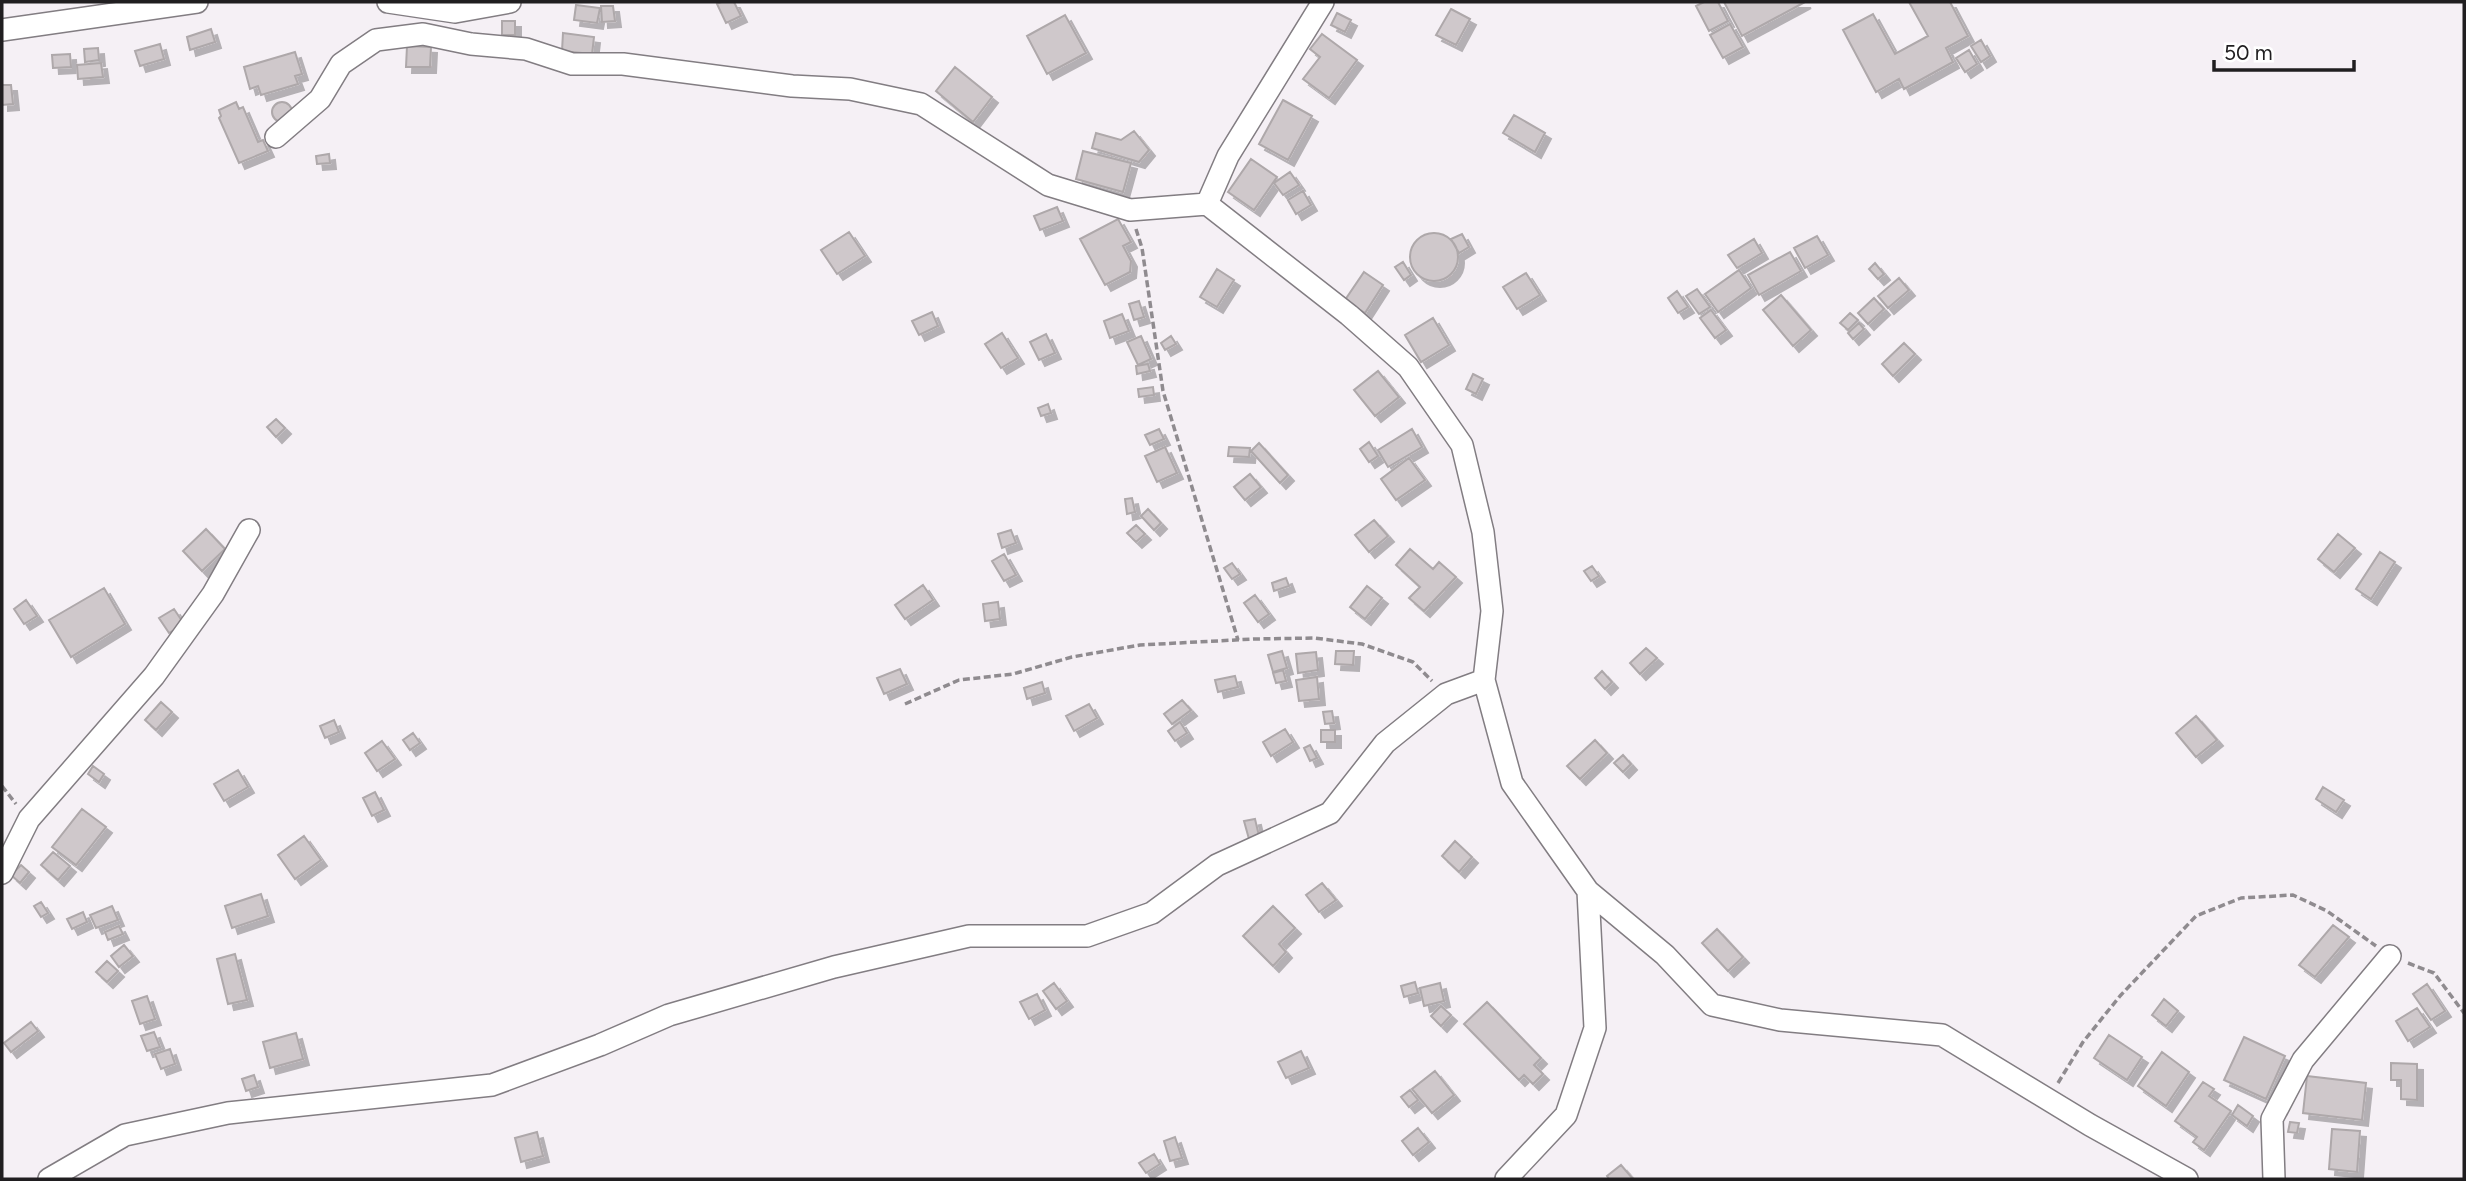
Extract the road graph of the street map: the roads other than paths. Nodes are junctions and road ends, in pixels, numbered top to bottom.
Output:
1 (197, 2) edge
2 (388, 2) edge
3 (510, 2) edge
4 (1323, 2) edge
5 (419, 4) edge
6 (2, 30) edge
7 (276, 137) dead end
8 (1207, 204) junction
9 (249, 530) dead end
10 (1484, 680) junction
11 (2, 873) edge
12 (1588, 891) junction
13 (2390, 956) road end
14 (49, 1179) edge
15 (1506, 1179) edge
16 (2187, 1179) edge
17 (2274, 1179) edge

1 - 6 street
2 - 5 street
3 - 5 street
4 - 8 street
7 - 8 street
8 - 10 street
9 - 11 street
10 - 12 street
10 - 14 street
12 - 15 street
12 - 16 street
13 - 17 street

